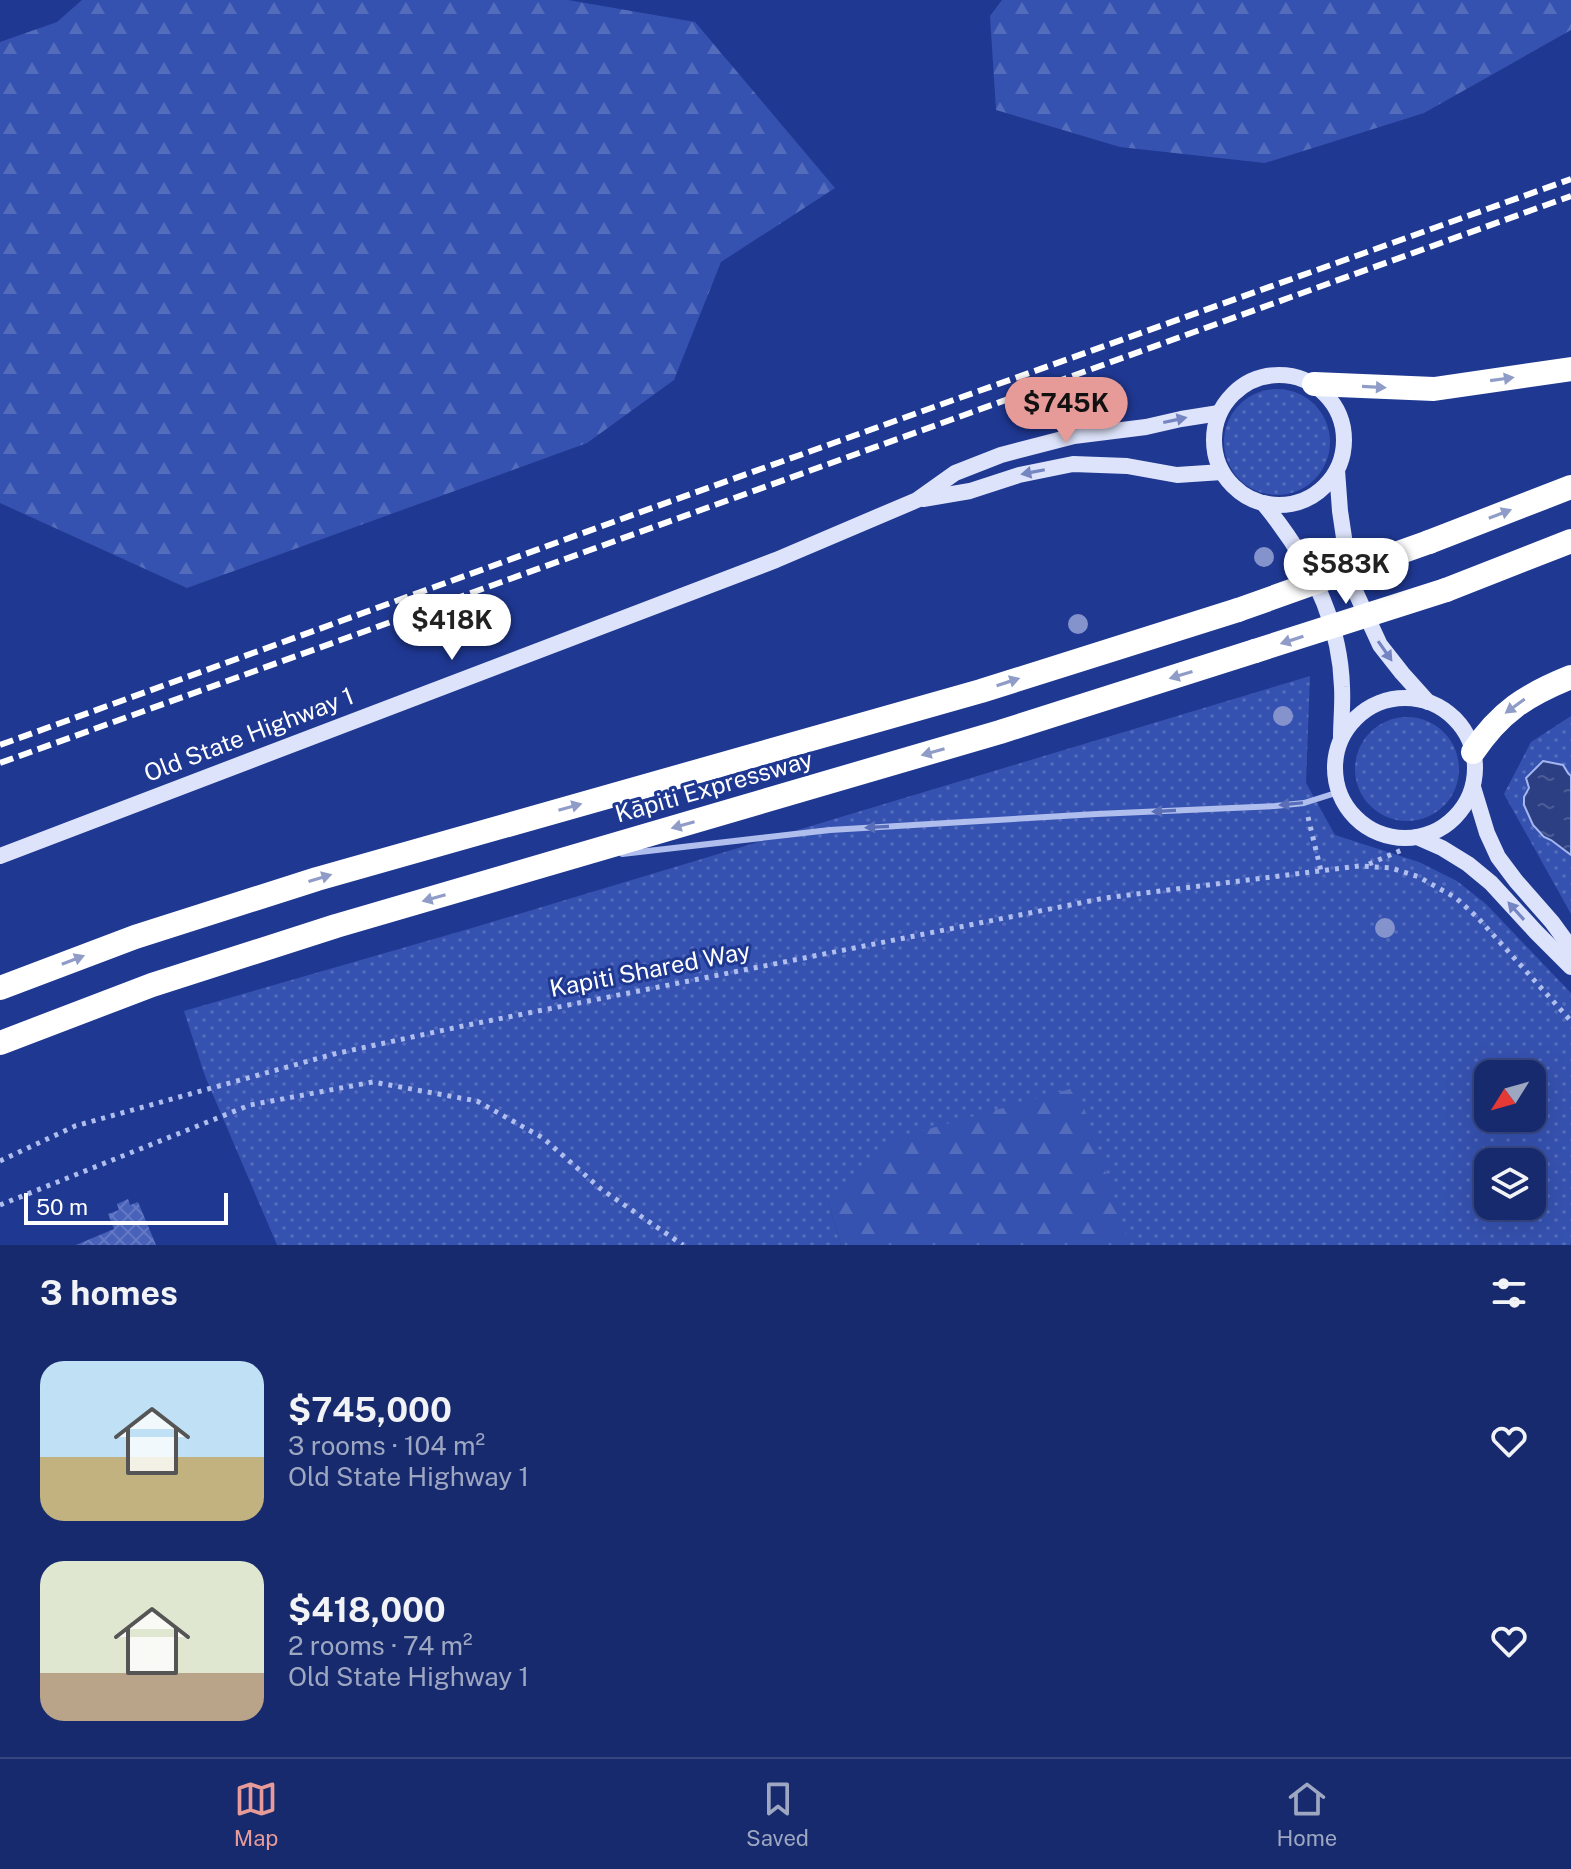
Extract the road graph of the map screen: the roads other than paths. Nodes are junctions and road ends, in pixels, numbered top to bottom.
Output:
1 (1571, 369) edge
2 (1314, 384) junction
3 (1219, 413) junction
4 (1337, 470) junction
5 (1222, 472) junction
6 (1571, 487) edge
7 (917, 500) junction
8 (1263, 503) junction
9 (1571, 541) edge
10 (1571, 677) edge
11 (1428, 702) junction
12 (1341, 739) junction
13 (1473, 752) junction
14 (1473, 787) junction
15 (1339, 792) junction
16 (1417, 837) junction
17 (0, 856) edge
18 (562, 861) junction
19 (1571, 948) edge
20 (1571, 967) edge
21 (0, 988) edge
22 (0, 1043) edge

2 -> 1 highway
2 - 3 main road
2 - 4 main road
3 - 5 main road
7 -> 3 main road, Old State Highway 1
4 - 8 main road
4 -> 11 main road
5 -> 7 main road, Old State Highway 1
5 - 8 main road
21 -> 6 highway, Kāpiti Expressway, bridge
7 - 17 main road, Old State Highway 1
8 - 12 main road
9 -> 18 highway, Kāpiti Expressway, bridge
10 -> 13 highway
11 - 12 main road
11 - 13 main road
12 - 15 main road
13 - 14 main road
14 - 16 main road
14 - 19 main road
15 - 16 main road
15 -> 18 lane
20 -> 16 main road
18 -> 22 highway, Kāpiti Expressway

